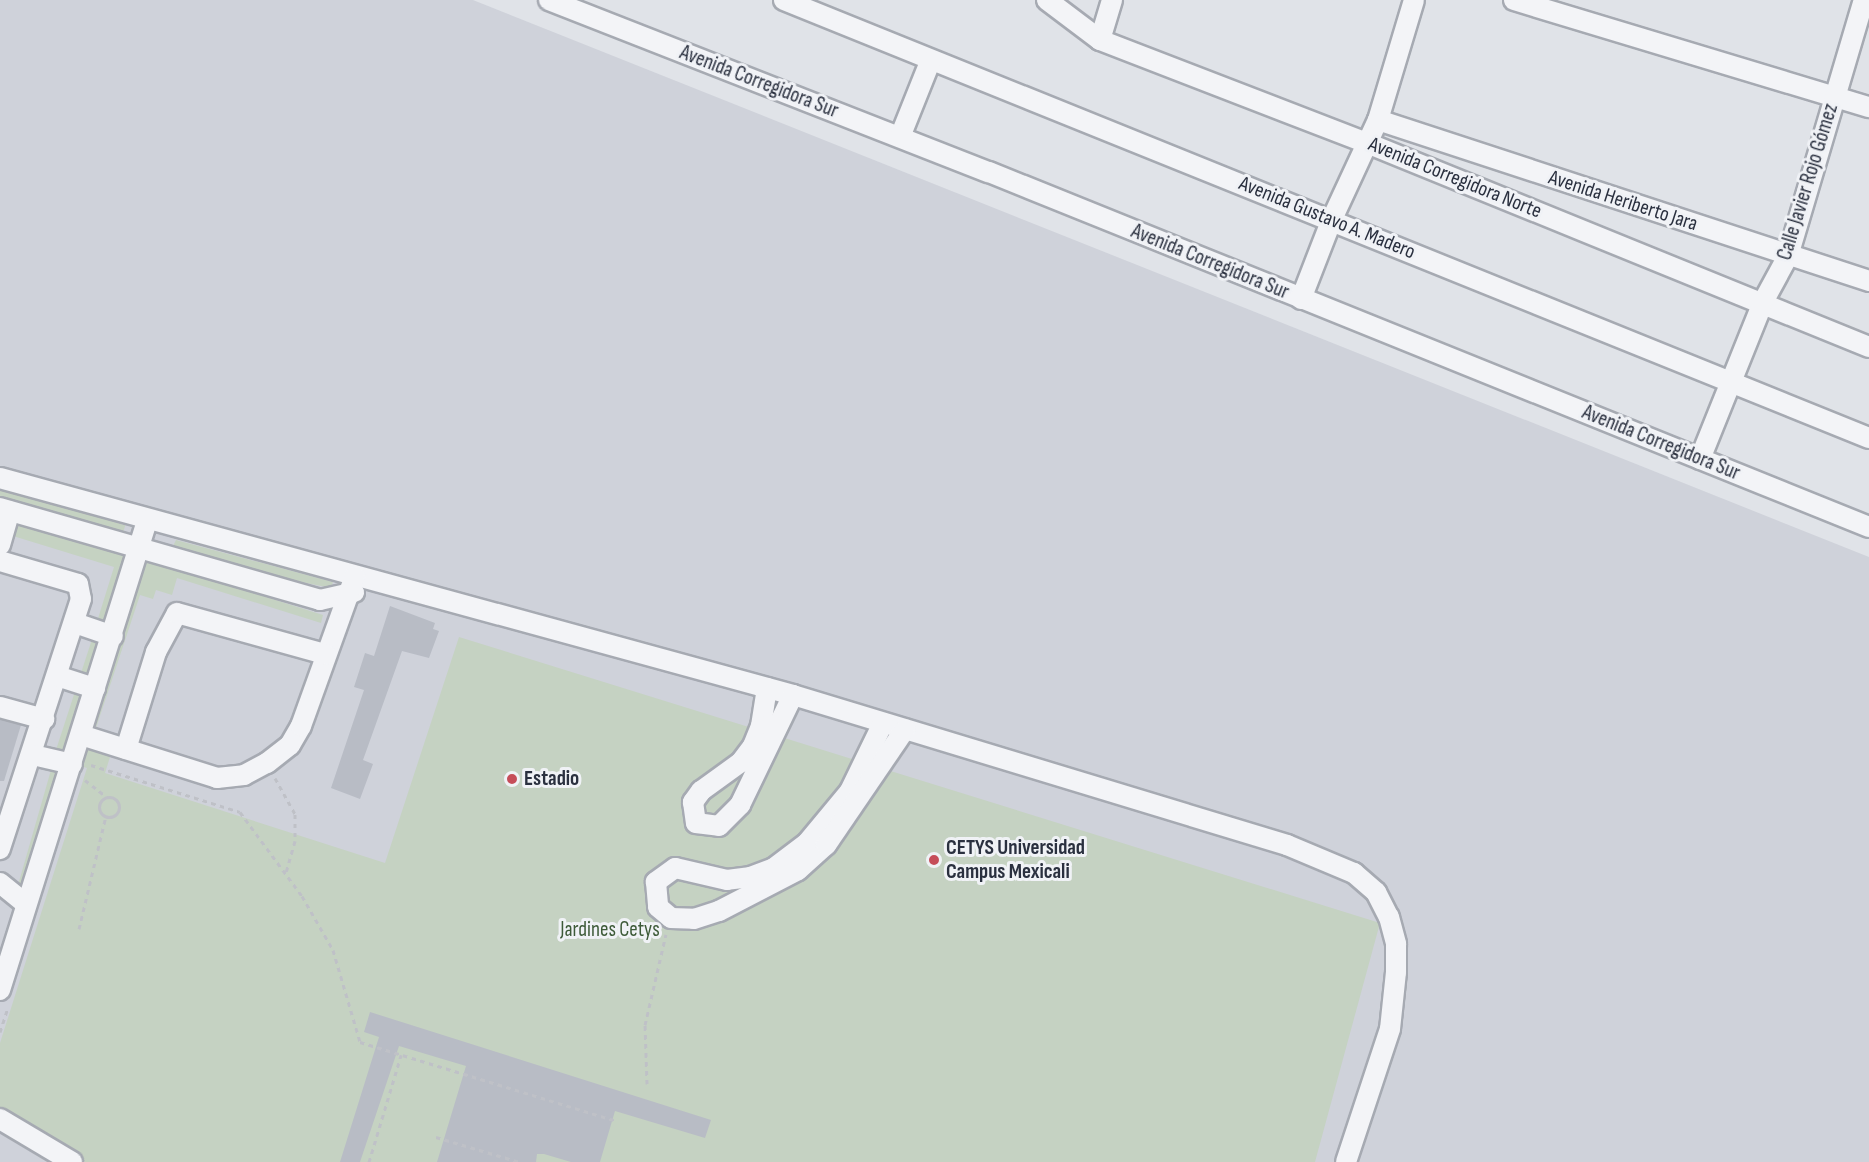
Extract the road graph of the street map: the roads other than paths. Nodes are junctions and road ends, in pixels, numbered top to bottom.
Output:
1 (549, 0) edge
2 (784, 0) edge
3 (1047, 0) edge
4 (1112, 0) edge
5 (1414, 0) edge
6 (1514, 0) edge
7 (1864, 0) edge
8 (1100, 40) junction
9 (930, 62) junction
10 (1835, 97) junction
11 (1869, 107) edge
12 (1378, 120) junction
13 (900, 137) junction
14 (1367, 143) junction
15 (1332, 219) junction
16 (1788, 256) junction
17 (1869, 281) edge
18 (1301, 300) junction
19 (1763, 302) junction
20 (1869, 347) edge
21 (1731, 382) junction
22 (1869, 438) edge
23 (1700, 459) junction
24 (0, 478) edge
25 (5, 510) edge
26 (147, 520) junction
27 (1869, 527) edge
28 (0, 545) edge
29 (140, 550) junction
30 (0, 561) edge
31 (355, 576) junction
32 (379, 583) junction
33 (346, 595) junction
34 (75, 623) junction
35 (113, 636) junction
36 (325, 654) junction
37 (57, 676) junction
38 (95, 688) junction
39 (768, 688) junction
40 (793, 695) junction
41 (0, 707) edge
42 (44, 720) junction
43 (882, 723) junction
44 (904, 729) junction
45 (81, 735) junction
46 (126, 749) junction
47 (33, 755) junction
48 (80, 769) junction
49 (0, 849) edge
50 (0, 883) edge
51 (26, 904) junction
52 (0, 990) edge
53 (0, 1119) edge
54 (72, 1162) edge
55 (1346, 1162) edge

1 - 13 street, Avenida Corregidora Sur
2 - 9 street, Avenida Gustavo A. Madero
3 - 8 street, Avenida Corregidora Norte
4 - 8 street
5 - 12 street
6 - 10 street
7 - 10 street, Calle Javier Rojo Gómez
8 - 14 street, Avenida Corregidora Norte
9 - 13 street
9 - 15 street, Avenida Gustavo A. Madero
10 - 11 street
10 - 16 street, Calle Javier Rojo Gómez
12 - 14 street
12 - 16 street, Avenida Heriberto Jara
13 - 18 street, Avenida Corregidora Sur
14 - 15 street
14 - 19 street, Avenida Corregidora Norte
15 - 18 street
15 - 21 street, Avenida Gustavo A. Madero
16 - 17 street, Avenida Heriberto Jara
16 - 19 street, Calle Javier Rojo Gómez
18 - 23 street, Avenida Corregidora Sur
19 - 20 street, Avenida Corregidora Norte
19 - 21 street, Calle Javier Rojo Gómez
21 - 22 street, Avenida Gustavo A. Madero
21 - 23 street, Calle Javier Rojo Gómez
23 - 27 street, Avenida Corregidora Sur
24 - 26 street
25 - 28 street
25 - 29 street
26 - 29 street
26 - 31 street
29 - 33 street
29 - 35 street
30 - 34 street
31 - 32 street
31 - 33 street
32 - 33 street
32 - 39 street
33 - 36 street
34 - 35 street
34 - 37 street
35 - 38 street
36 - 46 street
36 - 46 street
37 - 38 street
37 - 42 street
38 - 45 street
39 - 40 street
39 - 40 street
40 - 43 street
41 - 42 street
42 - 47 street
43 - 44 street
43 - 44 street
44 - 55 street
45 - 46 street
45 - 48 street
47 - 48 street
47 - 49 street
48 - 51 street
50 - 51 street
51 - 52 street
53 - 54 street

